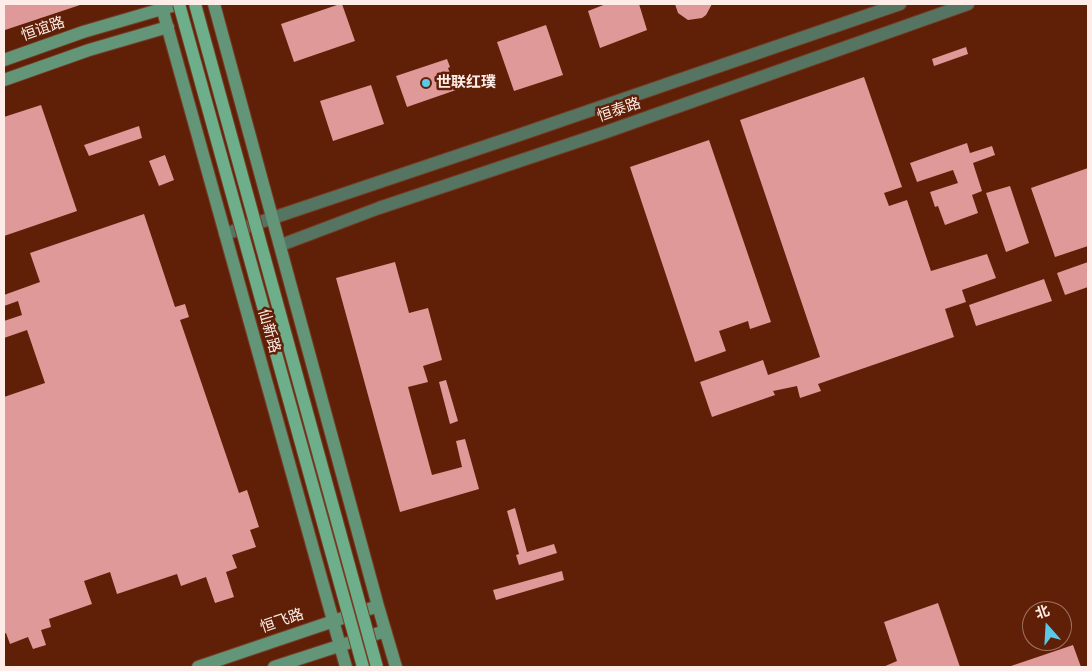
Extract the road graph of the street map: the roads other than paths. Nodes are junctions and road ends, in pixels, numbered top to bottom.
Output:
1 (179, 4) edge
2 (195, 4) edge
3 (214, 4) edge
4 (900, 4) edge
5 (968, 4) edge
6 (162, 6) edge
7 (168, 27) junction
8 (4, 60) edge
9 (4, 80) edge
10 (272, 218) junction
11 (225, 234) junction
12 (280, 245) junction
13 (378, 606) junction
14 (333, 621) junction
15 (385, 631) junction
16 (340, 645) junction
17 (198, 667) edge
18 (274, 667) edge
19 (346, 667) edge
20 (363, 667) edge
21 (377, 667) edge
22 (396, 667) edge

1 - 6 main road, 恒谊路
1 - 20 main road, 仙新路, bridge
2 - 21 main road, 仙新路, bridge
3 - 10 main road
4 - 10 street, 恒泰路
5 - 12 street, 恒泰路
6 - 7 main road, 仙新路
6 - 8 main road, 恒谊路
7 - 9 main road
7 - 11 main road, 仙新路
10 - 11 street, 恒泰路
10 - 12 main road
11 - 14 main road, 仙新路
12 - 13 main road
13 - 14 main road, 恒飞路
13 - 15 main road
14 - 16 main road, 仙新路
14 - 17 main road, 恒飞路
15 - 16 main road
15 - 22 main road
16 - 18 main road
16 - 19 main road, 仙新路

